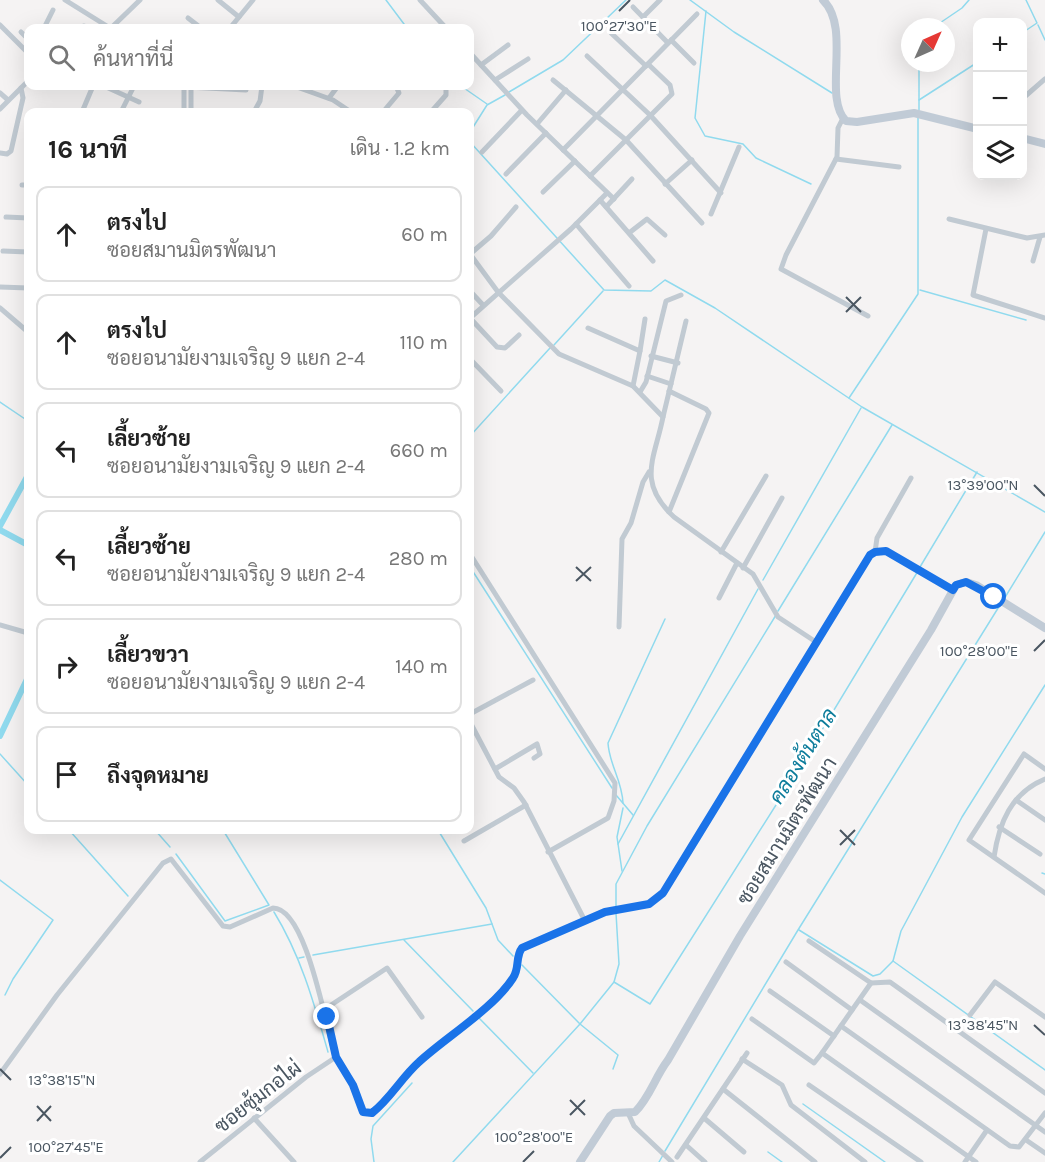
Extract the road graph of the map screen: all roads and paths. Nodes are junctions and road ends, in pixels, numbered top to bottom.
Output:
1 (65, 0) edge
2 (140, 0) edge
3 (218, 0) edge
4 (253, 0) edge
5 (420, 0) edge
6 (660, 0) edge
7 (823, 0) edge
8 (633, 7) dead end
9 (53, 10) dead end
10 (697, 14) dead end
11 (239, 17) junction
12 (643, 17) junction
13 (188, 18) dead end
14 (46, 24) edge
15 (104, 24) edge
16 (115, 24) edge
17 (196, 24) edge
18 (233, 24) edge
19 (442, 24) edge
20 (0, 26) edge
21 (21, 32) dead end
22 (611, 33) dead end
23 (24, 35) edge
24 (670, 41) junction
25 (507, 45) dead end
26 (24, 49) edge
27 (588, 56) dead end
28 (474, 57) edge
29 (528, 59) dead end
30 (694, 63) dead end
31 (481, 65) junction
32 (647, 65) junction
33 (1045, 79) edge
34 (495, 80) junction
35 (553, 80) dead end
36 (24, 85) edge
37 (21, 88) junction
38 (623, 89) junction
39 (91, 90) edge
40 (113, 90) edge
41 (132, 90) edge
42 (184, 90) edge
43 (191, 90) edge
44 (261, 90) edge
45 (315, 90) edge
46 (335, 90) edge
47 (398, 90) edge
48 (446, 90) edge
49 (566, 90) junction
50 (0, 93) edge
51 (1027, 95) edge
52 (128, 97) junction
53 (329, 98) junction
54 (8, 100) junction
55 (139, 102) dead end
56 (84, 108) edge
57 (123, 108) edge
58 (184, 108) edge
59 (191, 108) edge
60 (256, 108) edge
61 (345, 108) edge
62 (386, 108) edge
63 (435, 108) edge
64 (0, 109) edge
65 (522, 110) junction
66 (597, 115) junction
67 (650, 115) junction
68 (843, 118) junction
69 (537, 124) junction
70 (973, 128) edge
71 (546, 133) junction
72 (1027, 139) edge
73 (626, 140) junction
74 (1045, 144) edge
75 (739, 147) dead end
76 (563, 150) junction
77 (482, 152) dead end
78 (0, 153) edge
79 (836, 159) junction
80 (692, 160) junction
81 (575, 161) junction
82 (899, 167) dead end
83 (506, 174) dead end
84 (590, 176) junction
85 (632, 179) dead end
86 (665, 184) junction
87 (543, 192) dead end
88 (607, 193) junction
89 (721, 193) junction
90 (614, 199) junction
91 (600, 200) junction
92 (516, 207) dead end
93 (606, 207) junction
94 (711, 214) dead end
95 (6, 217) dead end
96 (24, 218) edge
97 (949, 219) dead end
98 (702, 223) dead end
99 (576, 224) junction
100 (986, 229) junction
101 (629, 233) junction
102 (665, 235) dead end
103 (1042, 236) edge
104 (3, 251) dead end
105 (474, 251) edge
106 (24, 252) edge
107 (474, 259) edge
108 (652, 261) dead end
109 (1033, 261) dead end
110 (629, 286) dead end
111 (0, 287) edge
112 (24, 288) edge
113 (498, 292) junction
114 (474, 295) edge
115 (681, 295) dead end
116 (483, 305) junction
117 (0, 308) edge
118 (474, 314) edge
119 (868, 316) dead end
120 (1045, 318) edge
121 (645, 319) dead end
122 (686, 321) dead end
123 (474, 322) edge
124 (588, 328) dead end
125 (24, 329) edge
126 (519, 335) dead end
127 (640, 351) junction
128 (651, 356) junction
129 (474, 363) edge
130 (678, 363) junction
131 (647, 376) junction
132 (671, 384) junction
133 (633, 386) junction
134 (501, 391) dead end
135 (669, 391) junction
136 (639, 392) junction
137 (663, 417) junction
138 (650, 470) junction
139 (766, 476) dead end
140 (911, 478) dead end
141 (782, 498) dead end
142 (669, 512) junction
143 (722, 552) junction
144 (875, 552) junction
145 (474, 560) edge
146 (737, 563) junction
147 (743, 568) junction
148 (953, 590) junction
149 (719, 598) dead end
150 (0, 625) edge
151 (619, 627) dead end
152 (1045, 628) edge
153 (24, 632) edge
154 (816, 642) junction
155 (534, 680) dead end
156 (474, 712) edge
157 (474, 730) edge
158 (534, 758) dead end
159 (495, 769) junction
160 (1045, 769) edge
161 (1044, 781) edge
162 (1016, 800) junction
163 (526, 805) junction
164 (1045, 820) edge
165 (999, 827) junction
166 (464, 841) dead end
167 (548, 852) junction
168 (1040, 854) dead end
169 (994, 857) junction
170 (1045, 893) edge
171 (585, 921) junction
172 (809, 941) dead end
173 (786, 962) dead end
174 (871, 983) junction
175 (770, 991) dead end
176 (860, 1000) junction
177 (325, 1009) junction
178 (852, 1010) junction
179 (970, 1015) dead end
180 (422, 1017) dead end
181 (1045, 1017) edge
182 (752, 1019) dead end
183 (841, 1026) junction
184 (834, 1035) junction
185 (747, 1053) dead end
186 (822, 1053) junction
187 (336, 1057) junction
188 (742, 1059) junction
189 (0, 1074) edge
190 (809, 1085) dead end
191 (723, 1089) junction
192 (1045, 1093) edge
193 (628, 1113) junction
194 (1045, 1113) edge
195 (254, 1118) junction
196 (704, 1118) junction
197 (1036, 1125) junction
198 (987, 1130) junction
199 (1045, 1132) edge
200 (1026, 1140) junction
201 (686, 1145) junction
202 (744, 1152) dead end
203 (1045, 1153) edge
204 (967, 1159) edge
205 (675, 1160) edge
206 (204, 1161) edge
207 (294, 1162) edge
208 (580, 1162) edge
209 (705, 1162) edge
210 (815, 1162) edge
211 (865, 1162) edge
212 (921, 1162) edge
213 (976, 1162) edge

1 - 15 street
2 - 16 street
3 - 11 street
4 - 11 street
5 - 19 street
6 - 12 street
7 - 68 street
8 - 12 street
9 - 14 street
10 - 24 street
11 - 18 street
12 - 24 street
13 - 17 street
20 - 26 street
21 - 23 street
22 - 32 street
24 - 30 street
24 - 32 street
25 - 31 street
27 - 38 street
28 - 31 street
29 - 34 street
31 - 34 street
32 - 38 street
32 - 67 street
33 - 51 street
34 - 65 street
35 - 49 street
36 - 37 street
37 - 54 street
37 - 78 street
38 - 66 street
38 - 67 street
39 - 56 street
40 - 52 street
41 - 52 street
42 - 58 street
43 - 59 street
44 - 60 street
45 - 53 street
46 - 53 street
47 - 62 street
48 - 63 street
49 - 66 street
49 - 69 street
50 - 54 street
52 - 55 street
52 - 57 street
53 - 61 street
54 - 64 street
65 - 69 street
65 - 77 street
66 - 73 street
66 - 76 street
67 - 73 street
67 - 80 street
68 - 70 street
68 - 79 street
69 - 71 street
71 - 76 street
71 - 83 street
72 - 74 street
73 - 84 street
73 - 86 street
75 - 89 street
76 - 81 street
79 - 82 street
79 - 119 street
80 - 86 street
80 - 89 street
81 - 84 street
81 - 87 street
84 - 88 street
85 - 90 street
86 - 98 street
88 - 90 street
88 - 91 street
89 - 94 street
90 - 93 street
91 - 93 street
91 - 99 street
92 - 105 street
93 - 101 street
95 - 96 street
97 - 100 street
99 - 110 street
99 - 113 street
100 - 103 street
100 - 120 street
101 - 102 street
101 - 108 street
103 - 109 street
104 - 106 street
107 - 113 street
111 - 112 street
113 - 116 street
113 - 133 street
114 - 116 street
115 - 128 street
116 - 118 street
117 - 125 street
121 - 127 street
122 - 130 street
123 - 126 street
124 - 127 street
127 - 133 street
128 - 130 street
128 - 131 street
129 - 134 street
130 - 132 street
131 - 132 street
131 - 136 street
132 - 135 street
133 - 136 street
135 - 137 street
135 - 142 street
136 - 137 street
137 - 138 street
138 - 142 street
138 - 151 street
139 - 143 street
140 - 144 street
141 - 147 street
142 - 143 street
143 - 146 street
144 - 148 street
144 - 154 street
145 - 167 street
146 - 147 street
146 - 149 street
147 - 154 street
148 - 152 street
148 - 193 street, ซอยสมานมิตรพัฒนา
150 - 153 street
154 - 171 street
155 - 156 street
157 - 159 street
158 - 159 street
159 - 163 street
160 - 169 street
161 - 162 street
162 - 164 street
162 - 165 street
163 - 166 street
163 - 167 street
165 - 168 street
165 - 169 street
167 - 171 street
169 - 170 street
171 - 187 street
172 - 174 street
173 - 178 street
174 - 176 street
174 - 192 street
175 - 184 street
176 - 178 street
176 - 197 street
177 - 180 street
177 - 187 street
177 - 189 street
178 - 183 street
179 - 181 street
182 - 186 street
183 - 184 street
183 - 198 street
184 - 186 street
185 - 188 street
186 - 204 street
187 - 195 street, ซอยซุ้มกอไผ่
188 - 191 street
188 - 211 street
190 - 212 street
191 - 196 street
191 - 210 street
193 - 205 street
193 - 208 street, ซอยสมานมิตรพัฒนา
194 - 197 street
195 - 206 street, ซอยซุ้มกอไผ่
195 - 207 street
196 - 201 street
196 - 202 street
197 - 199 street
197 - 200 street
198 - 200 street
198 - 204 street
200 - 203 street
201 - 205 street
201 - 209 street
204 - 213 street

